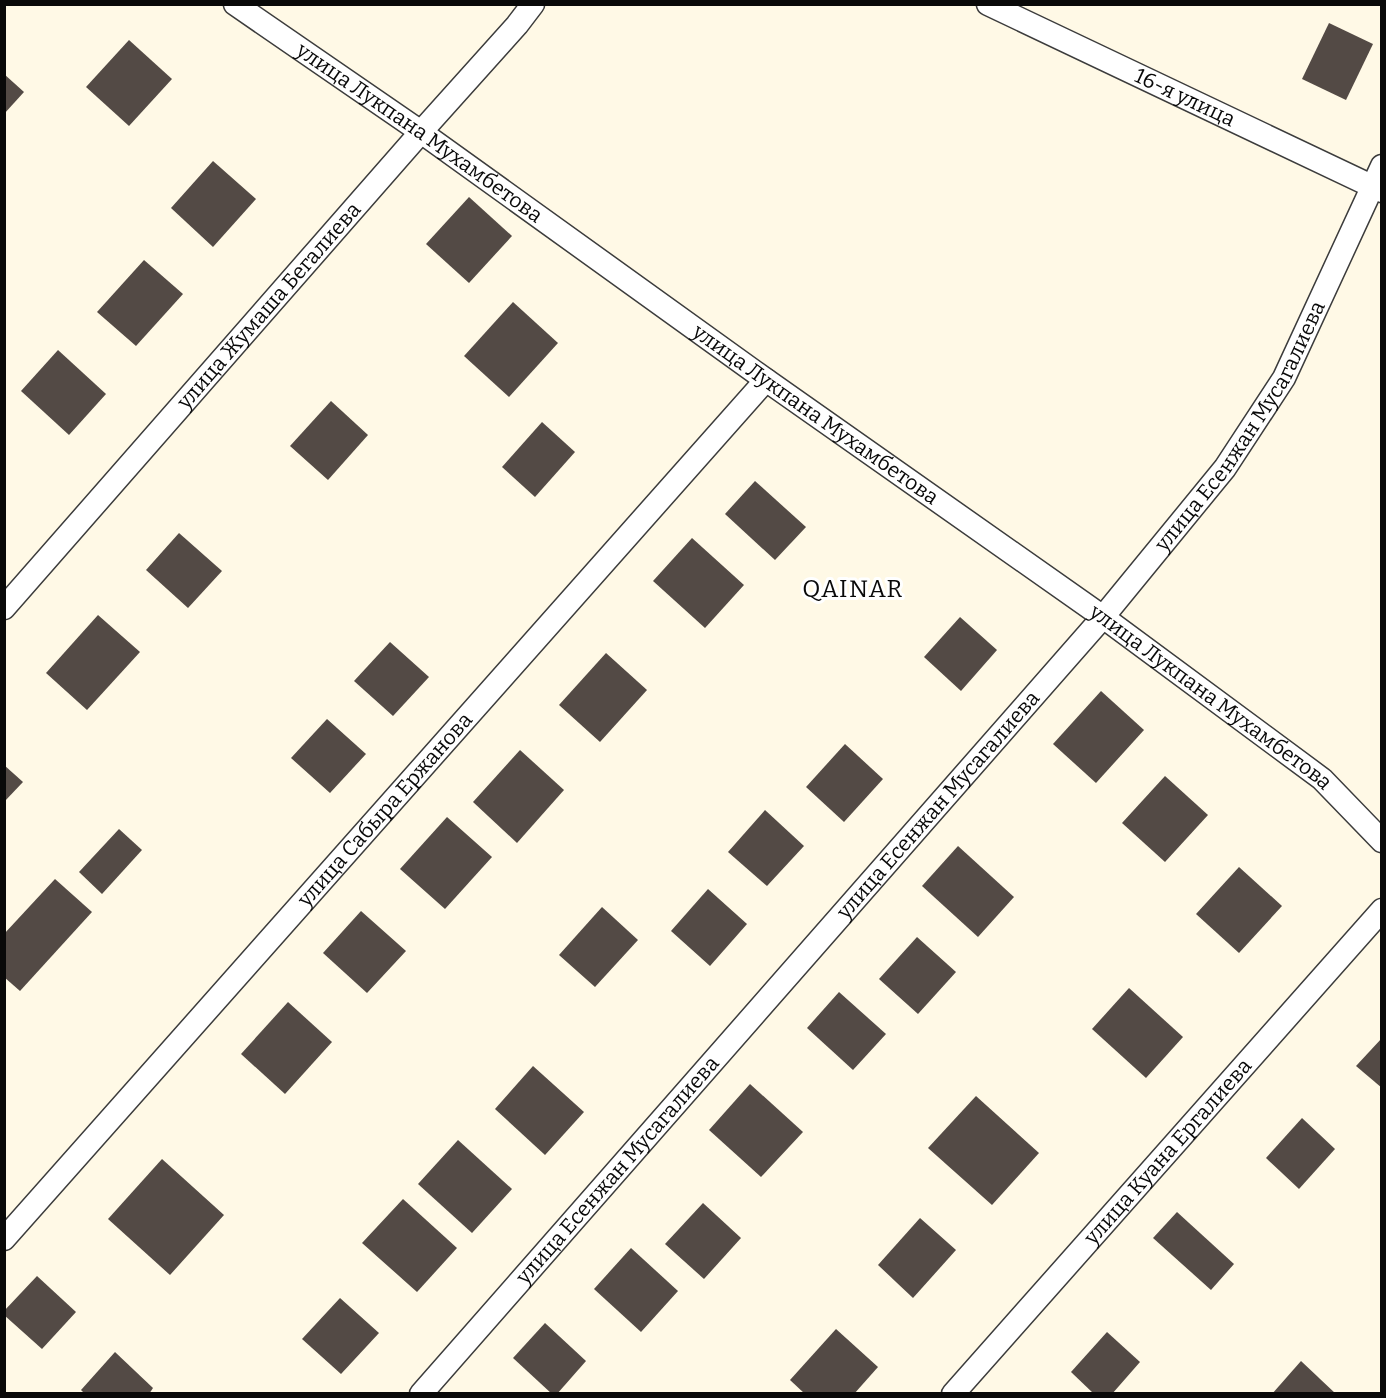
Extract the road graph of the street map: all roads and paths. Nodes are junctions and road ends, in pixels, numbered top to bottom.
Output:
1 (236, 4) edge
2 (533, 4) edge
3 (1002, 8) edge
4 (422, 132) junction
5 (1382, 166) edge
6 (1376, 189) edge
7 (766, 380) junction
8 (4, 608) edge
9 (1103, 617) junction
10 (1382, 841) edge
11 (1382, 910) edge
12 (4, 1239) edge
13 (421, 1394) edge
14 (953, 1394) edge

1 - 4 street, улица Лукпана Мухамбетова
2 - 4 street, улица Жумаша Бегалиева
3 - 6 street, 16-я улица
4 - 7 street, улица Лукпана Мухамбетова
4 - 8 street, улица Жумаша Бегалиева
5 - 6 street, улица Есенжан Мусагалиева
6 - 9 street, улица Есенжан Мусагалиева
7 - 9 street, улица Лукпана Мухамбетова
7 - 12 street, улица Сабыра Ержанова
9 - 10 street, улица Лукпана Мухамбетова
9 - 13 street, улица Есенжан Мусагалиева
11 - 14 street, улица Куана Ергалиева

